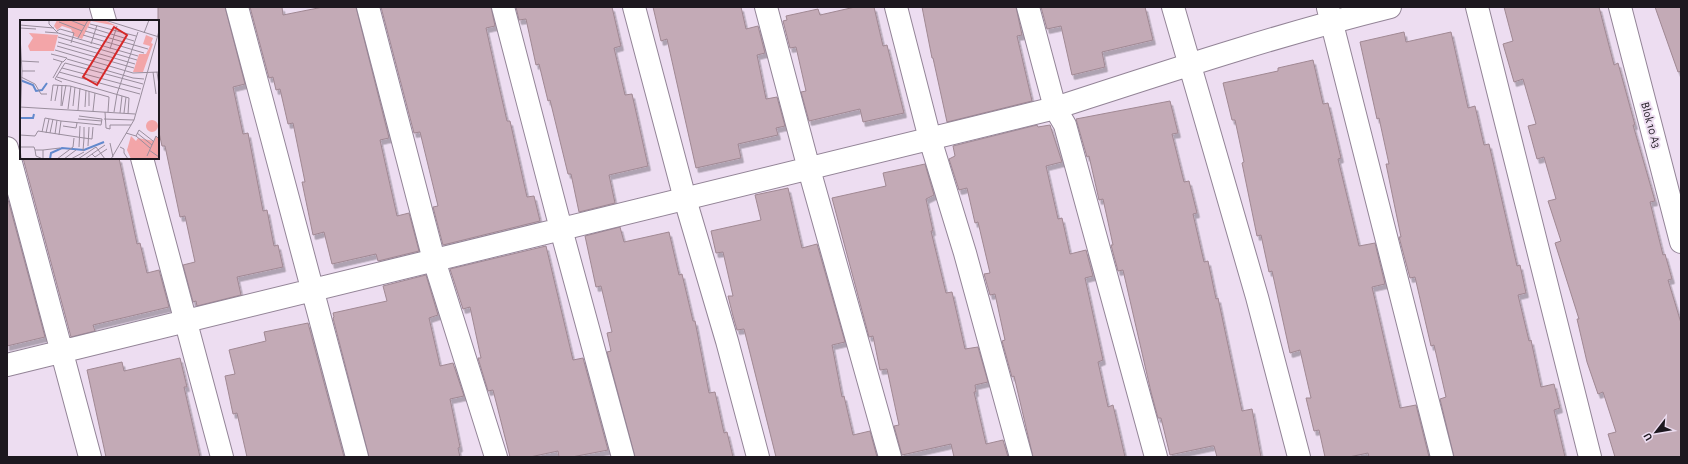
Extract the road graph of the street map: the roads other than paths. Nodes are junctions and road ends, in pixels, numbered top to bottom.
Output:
1 (101, 7) edge
2 (237, 7) edge
3 (368, 7) edge
4 (503, 7) edge
5 (634, 7) edge
6 (766, 7) edge
7 (896, 7) edge
8 (1028, 7) edge
9 (1172, 7) edge
10 (1390, 7) edge
11 (1477, 7) edge
12 (1620, 7) edge
13 (1330, 14) edge
14 (105, 20) edge
15 (1188, 65) junction
16 (1055, 108) junction
17 (930, 139) junction
18 (7, 148) edge
19 (142, 159) edge
20 (809, 169) junction
21 (685, 199) junction
22 (561, 229) junction
23 (1681, 242) edge
24 (434, 260) junction
25 (312, 290) junction
26 (185, 321) junction
27 (62, 352) junction
28 (7, 365) edge
29 (90, 457) edge
30 (222, 457) edge
31 (357, 457) edge
32 (496, 457) edge
33 (624, 457) edge
34 (758, 457) edge
35 (890, 457) edge
36 (1021, 457) edge
37 (1156, 457) edge
38 (1299, 457) edge
39 (1442, 457) edge
40 (1590, 457) edge

1 - 14 street
2 - 25 street
3 - 24 street
4 - 22 street
5 - 21 street
6 - 20 street
7 - 17 street
8 - 16 street
9 - 15 street
10 - 13 street
11 - 40 street
12 - 23 street, Blok 10 A3
13 - 15 street
13 - 39 street
15 - 16 street
15 - 38 street
16 - 17 street
16 - 37 street
17 - 20 street
17 - 36 street
18 - 27 street
19 - 26 street
20 - 21 street
20 - 35 street
21 - 22 street
21 - 34 street
22 - 24 street
22 - 33 street
24 - 25 street
24 - 32 street
25 - 26 street
25 - 31 street
26 - 27 street
26 - 30 street
27 - 28 street
27 - 29 street

